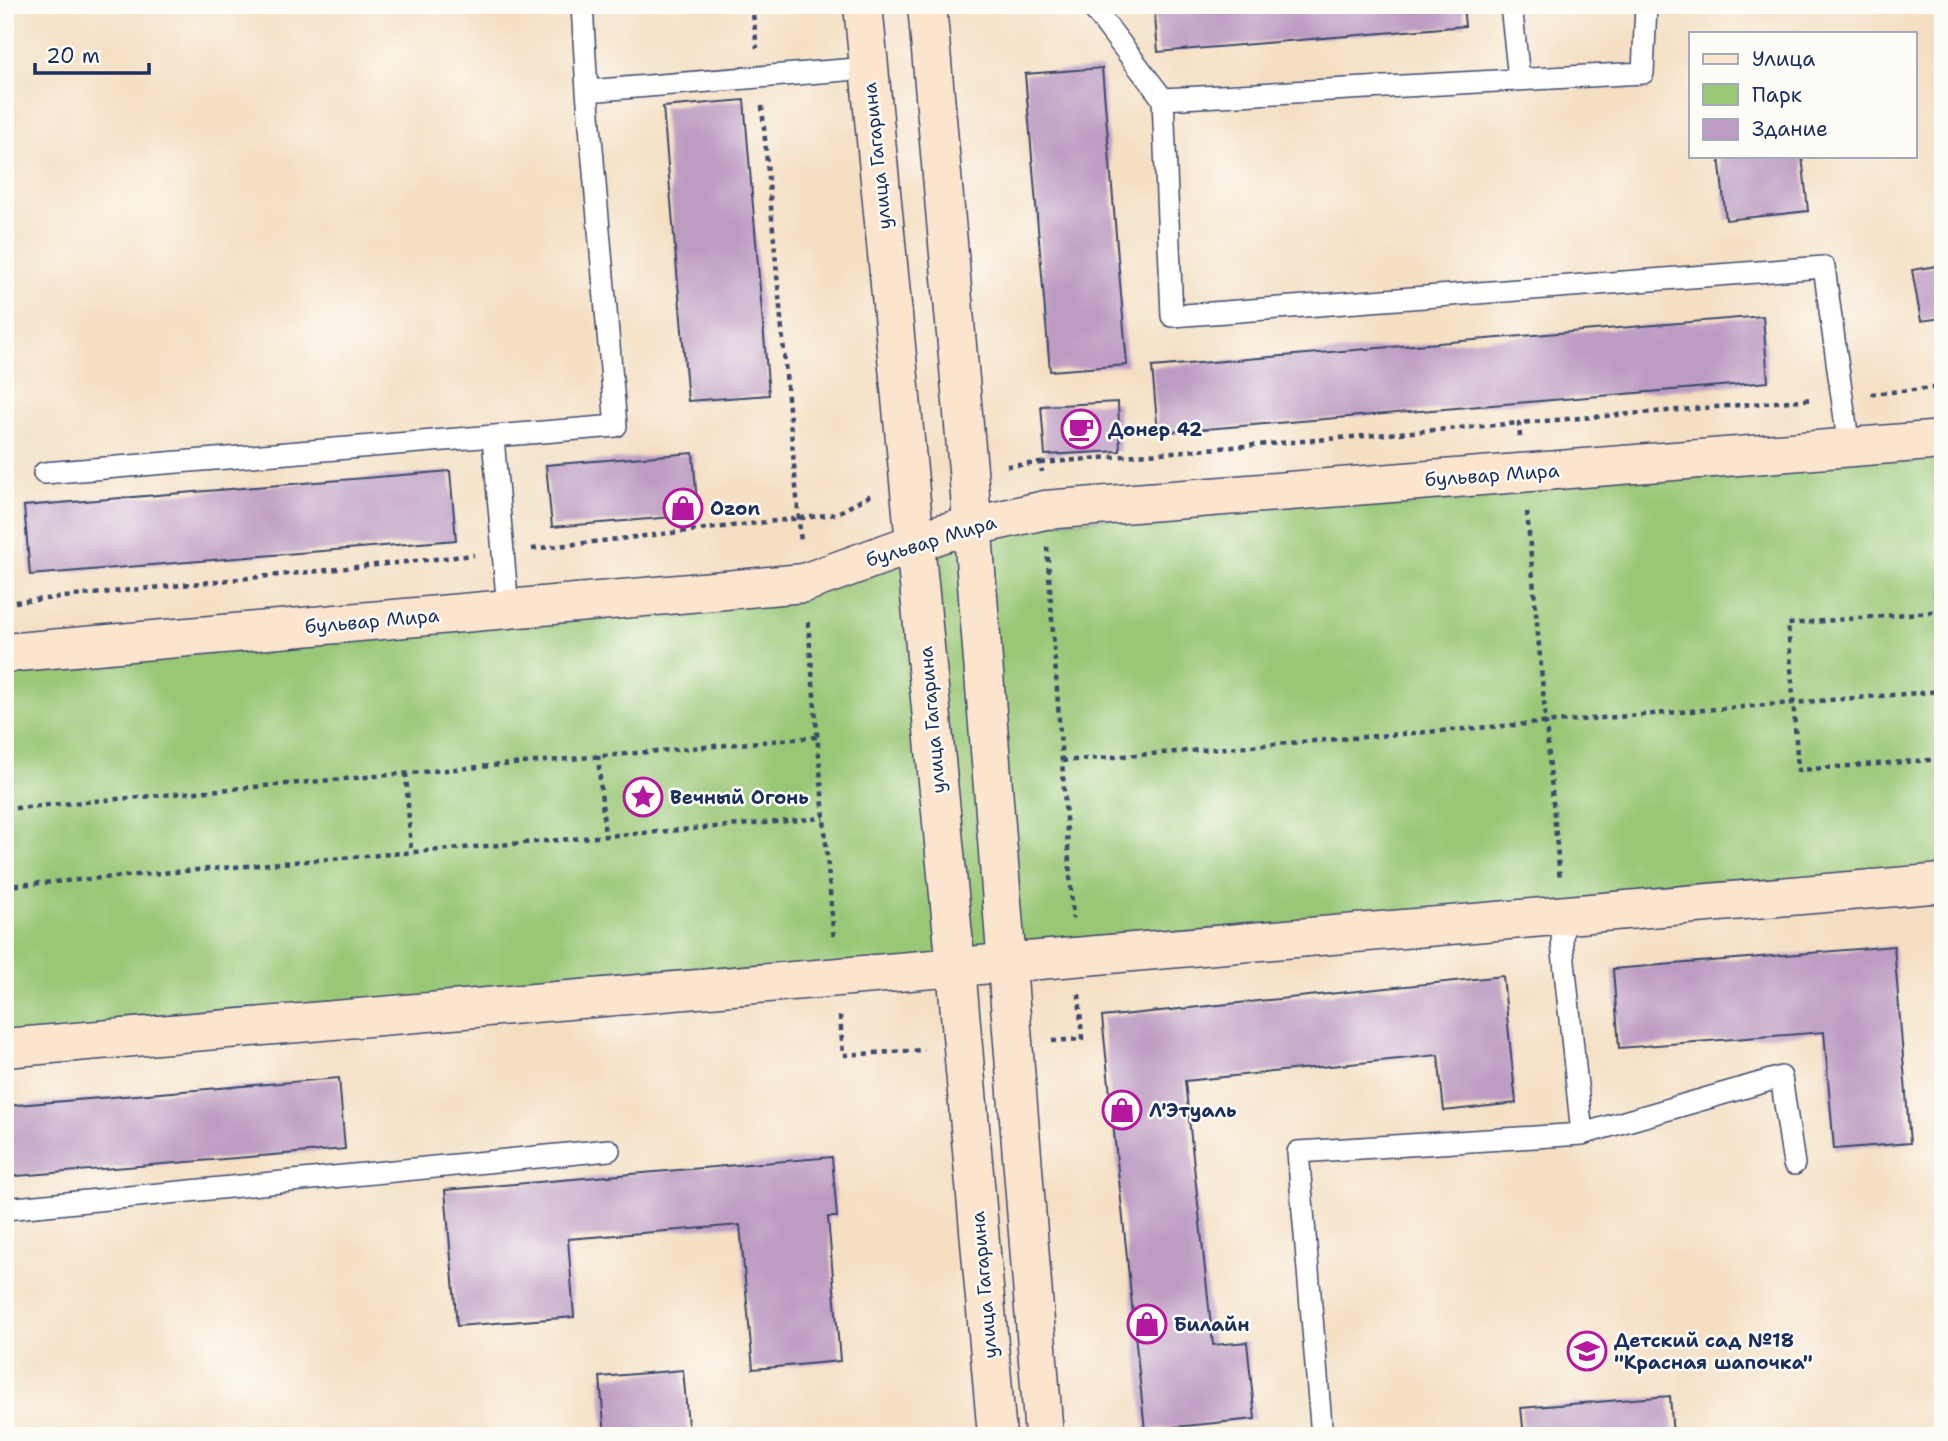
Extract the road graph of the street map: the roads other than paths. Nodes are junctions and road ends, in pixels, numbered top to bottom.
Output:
1 (582, 5) edge
2 (863, 5) edge
3 (927, 5) edge
4 (1091, 5) edge
5 (1511, 5) edge
6 (1646, 5) edge
7 (869, 68) junction
8 (1519, 79) junction
9 (587, 91) junction
10 (1163, 99) junction
11 (492, 438) junction
12 (1943, 440) edge
13 (1849, 448) junction
14 (44, 473) dead end
15 (972, 524) junction
16 (915, 543) junction
17 (508, 609) junction
18 (5, 653) edge
19 (1943, 883) edge
20 (1563, 915) junction
21 (1008, 962) junction
22 (956, 967) junction
23 (5, 1048) edge
24 (1583, 1134) junction
25 (609, 1150) dead end
26 (1794, 1164) dead end
27 (5, 1209) edge
28 (997, 1436) edge
29 (1044, 1436) edge
30 (1322, 1436) edge

1 - 9 lane
2 - 7 street, улица Гагарина
3 - 15 street
4 - 10 lane
5 - 8 lane
6 - 8 lane
7 - 9 lane
7 - 16 street, улица Гагарина
8 - 10 lane
9 - 11 lane
10 - 13 lane
11 - 14 lane
11 - 17 lane
12 - 13 street, бульвар Мира
13 - 15 street, бульвар Мира
15 - 16 street, бульвар Мира
15 - 21 street
16 - 17 street, бульвар Мира
16 - 22 street, улица Гагарина
17 - 18 street, бульвар Мира
19 - 20 street
20 - 21 street
20 - 24 lane
21 - 22 street
21 - 29 street
22 - 23 street
22 - 28 street, улица Гагарина
24 - 26 lane
24 - 30 lane
25 - 27 lane

